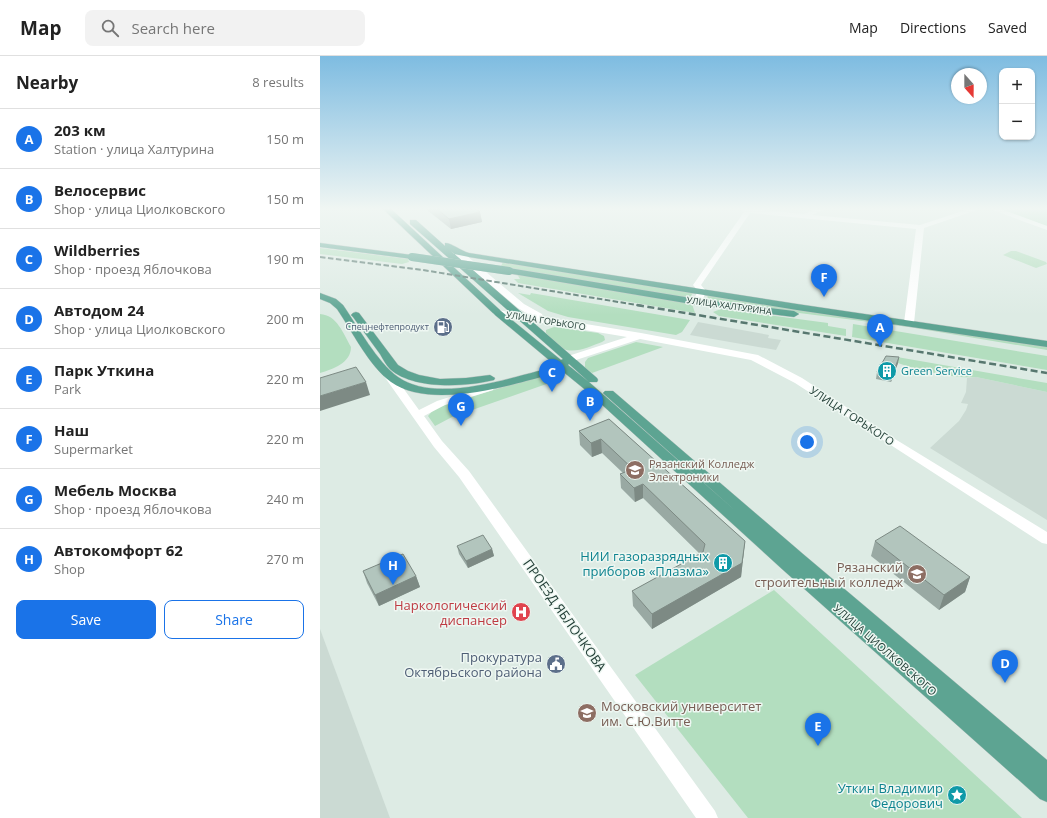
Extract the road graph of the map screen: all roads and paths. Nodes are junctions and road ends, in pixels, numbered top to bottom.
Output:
1 (424, 244) edge
2 (438, 244) edge
3 (445, 244) edge
4 (724, 244) edge
5 (918, 244) edge
6 (320, 245) edge
7 (457, 252) junction
8 (702, 291) junction
9 (320, 292) edge
10 (320, 296) edge
11 (697, 302) junction
12 (498, 314) junction
13 (519, 316) junction
14 (553, 321) junction
15 (909, 323) junction
16 (641, 336) junction
17 (1047, 344) edge
18 (1047, 352) edge
19 (562, 362) junction
20 (389, 376) junction
21 (496, 386) junction
22 (418, 415) junction
23 (1047, 539) edge
24 (1047, 772) edge
25 (1047, 792) edge
26 (708, 818) edge

1 - 12 main road, УЛИЦА ЦИОЛКОВСКОГО
2 - 13 main road, УЛИЦА ЦИОЛКОВСКОГО
3 - 7 main road, УЛИЦА ЦИОЛКОВСКОГО
4 - 8 street
5 - 15 street
6 - 11 main road, УЛИЦА ХАЛТУРИНА, bridge
7 - 8 main road, УЛИЦА ХАЛТУРИНА
7 - 14 street
8 - 11 street
8 - 15 main road, УЛИЦА ХАЛТУРИНА
9 - 19 main road
10 - 20 main road, ПРОЕЗД ЯБЛОЧКОВА
11 - 18 main road, УЛИЦА ХАЛТУРИНА
12 - 13 street, УЛИЦА ГОРЬКОГО
12 - 19 main road, УЛИЦА ЦИОЛКОВСКОГО
13 - 14 street, УЛИЦА ГОРЬКОГО
13 - 19 main road, УЛИЦА ЦИОЛКОВСКОГО
14 - 16 street, УЛИЦА ГОРЬКОГО
15 - 17 main road, УЛИЦА ХАЛТУРИНА
16 - 19 street, УЛИЦА ГОРЬКОГО
16 - 23 street, УЛИЦА ГОРЬКОГО
19 - 21 main road, ПРОЕЗД ЯБЛОЧКОВА
19 - 24 main road, УЛИЦА ЦИОЛКОВСКОГО
19 - 25 main road, УЛИЦА ЦИОЛКОВСКОГО
20 - 21 main road, ПРОЕЗД ЯБЛОЧКОВА
20 - 22 street, ПРОЕЗД ЯБЛОЧКОВА
21 - 22 street, ПРОЕЗД ЯБЛОЧКОВА
22 - 26 street, ПРОЕЗД ЯБЛОЧКОВА

